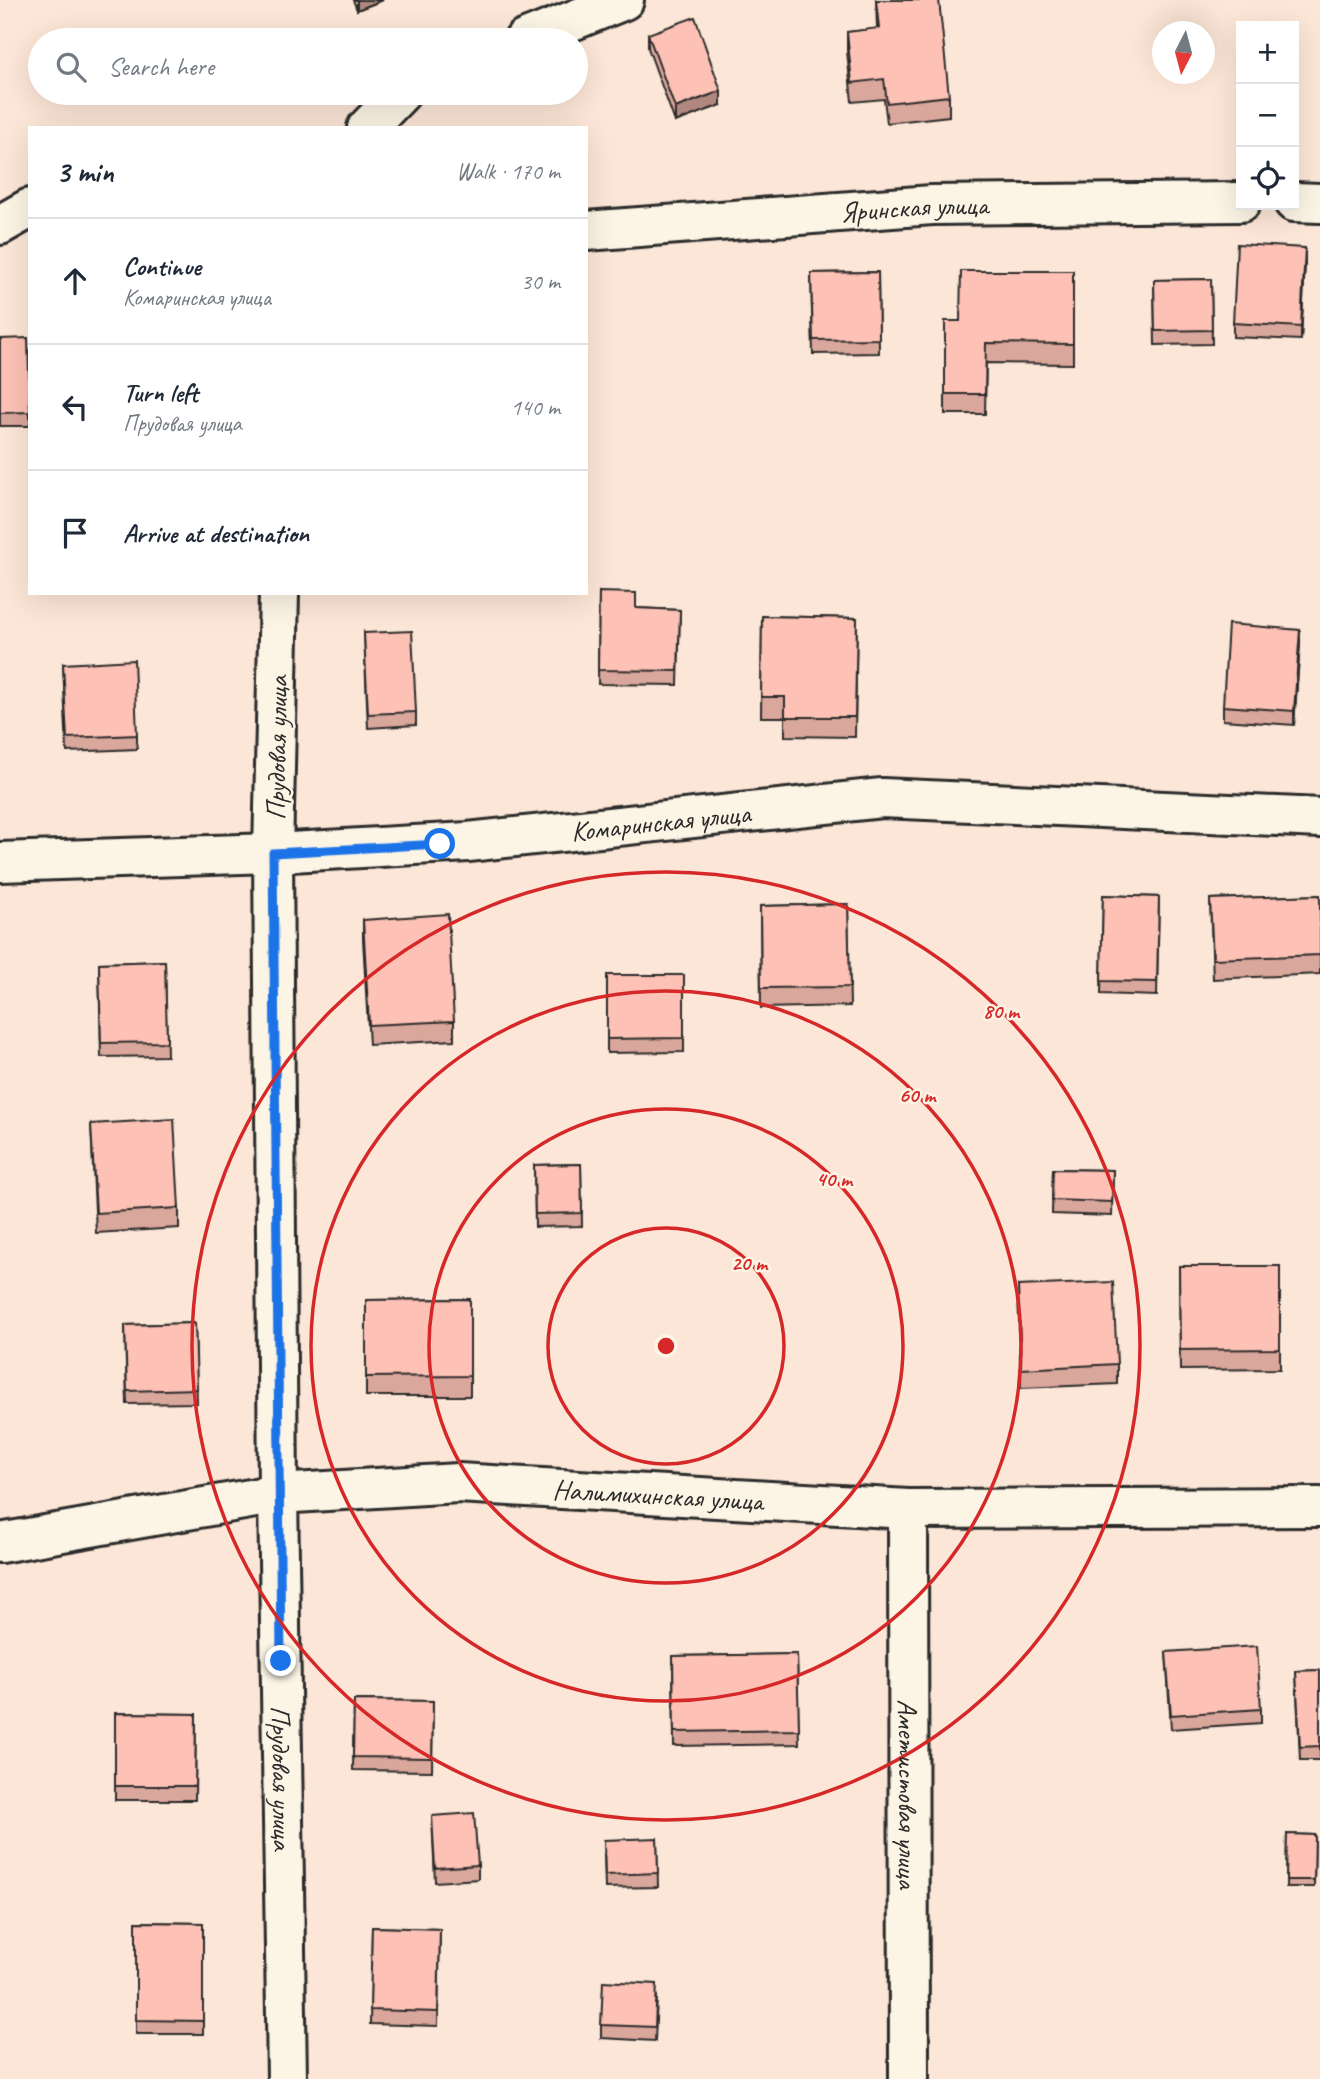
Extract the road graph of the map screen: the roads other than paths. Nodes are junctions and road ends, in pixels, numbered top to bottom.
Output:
1 (624, 0) edge
2 (554, 28) edge
3 (389, 105) edge
4 (369, 126) edge
5 (1236, 202) edge
6 (1299, 202) edge
7 (1320, 203) edge
8 (28, 209) edge
9 (0, 225) edge
10 (588, 231) edge
11 (279, 595) edge
12 (1320, 818) edge
13 (273, 853) junction
14 (0, 862) edge
15 (278, 1494) junction
16 (1320, 1507) edge
17 (908, 1509) junction
18 (0, 1543) edge
19 (287, 2079) edge
20 (908, 2079) edge

1 - 2 street
3 - 4 street
5 - 10 street, Яринская улица
6 - 7 street
8 - 9 street
11 - 13 street, Прудовая улица
12 - 13 street, Комаринская улица
13 - 14 street, Комаринская улица
13 - 15 street, Прудовая улица
15 - 17 street, Налимихинская улица
15 - 18 street, Налимихинская улица
15 - 19 street, Прудовая улица
16 - 17 street, Налимихинская улица
17 - 20 street, Аметистовая улица

